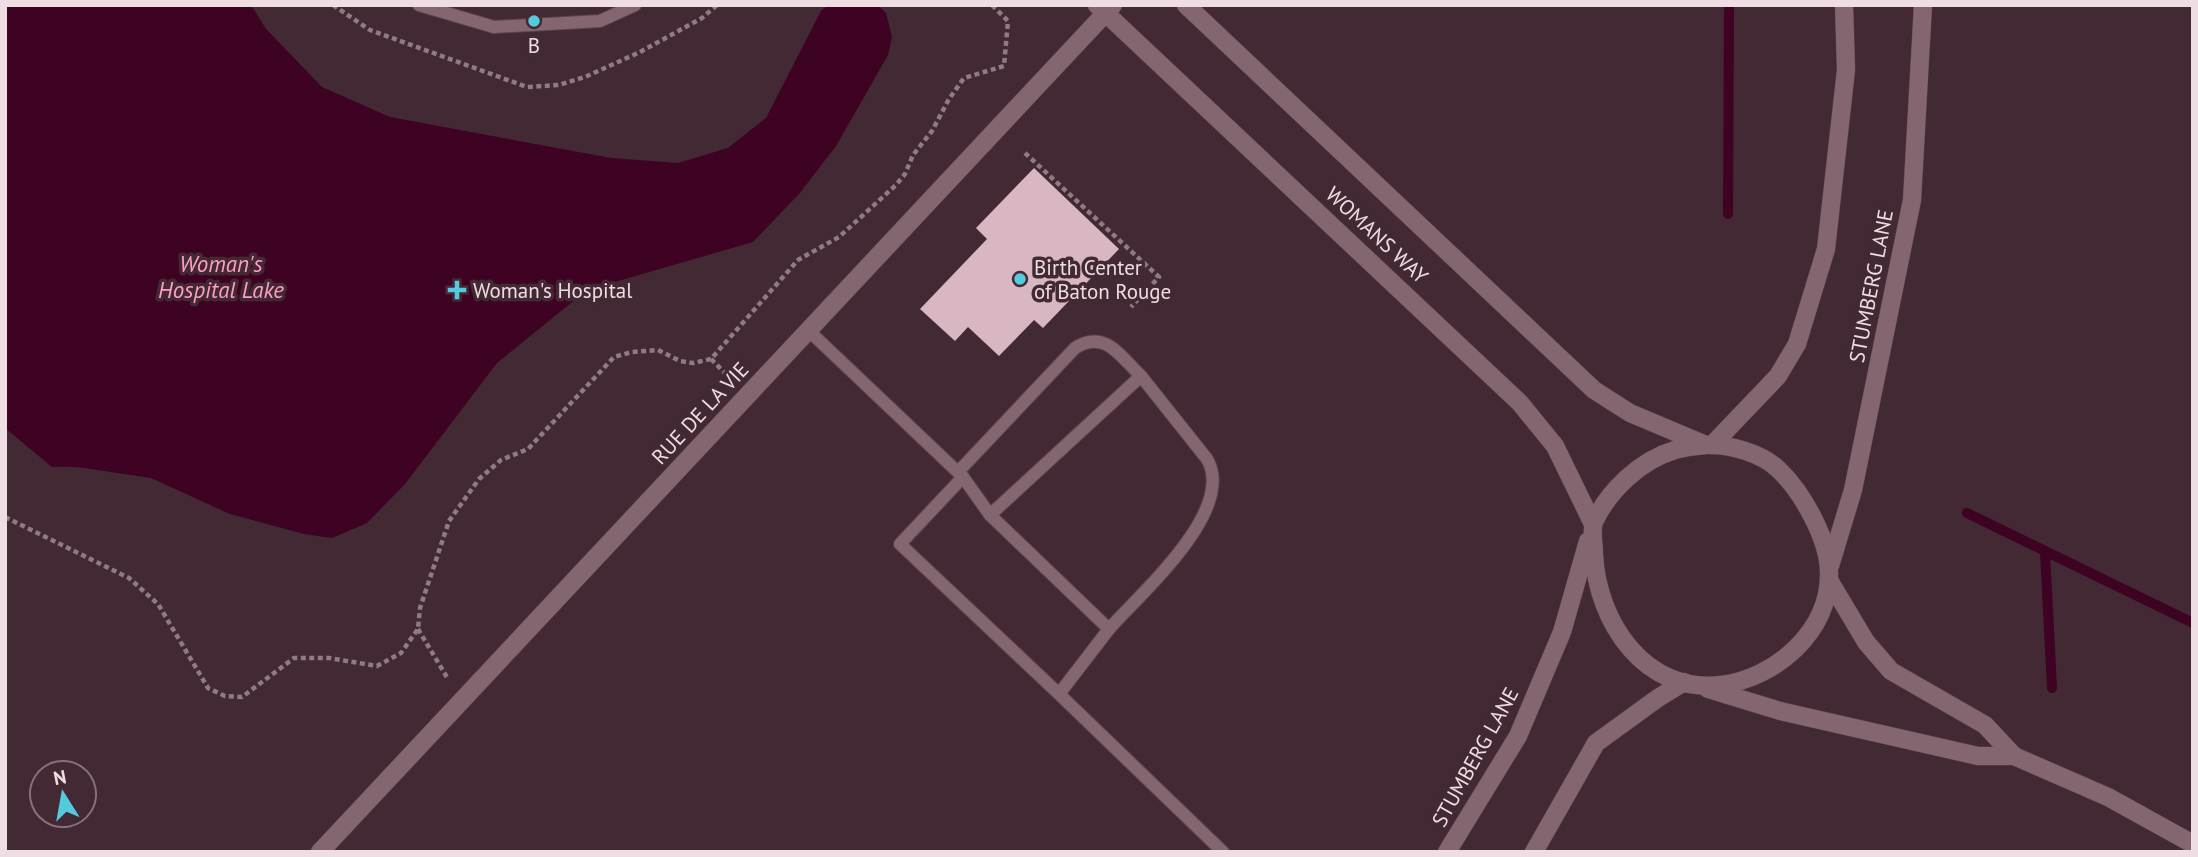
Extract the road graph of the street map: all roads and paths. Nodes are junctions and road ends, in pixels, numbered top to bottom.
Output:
1 (333, 5) edge
2 (419, 5) edge
3 (635, 5) edge
4 (717, 5) edge
5 (992, 5) edge
6 (1186, 5) edge
7 (1844, 5) edge
8 (1923, 5) edge
9 (1105, 8) edge
10 (1025, 153) dead end
11 (1131, 307) dead end
12 (808, 330) junction
13 (1141, 376) junction
14 (1709, 445) junction
15 (960, 475) junction
16 (989, 515) junction
17 (5, 517) edge
18 (1593, 524) junction
19 (1829, 575) junction
20 (418, 629) junction
21 (1109, 629) junction
22 (1688, 683) junction
23 (1059, 694) junction
24 (460, 702) junction
25 (2014, 756) junction
26 (2193, 844) edge
27 (320, 852) edge
28 (1223, 852) edge
29 (1447, 852) edge
30 (1534, 852) edge

1 - 4 path
2 - 3 lane
5 - 20 path
6 - 14 main road, WOMANS WAY
7 - 14 main road
8 - 19 main road, STUMBERG LANE
9 - 12 main road, RUE DE LA VIE
9 - 18 main road, WOMANS WAY
10 - 11 path
12 - 15 lane
12 - 24 main road, RUE DE LA VIE
13 - 15 lane
13 - 16 lane
13 - 21 lane
14 - 18 main road
14 - 19 main road
15 - 16 lane
15 - 23 lane
16 - 21 lane
17 - 20 path
18 - 22 main road
18 - 29 main road, STUMBERG LANE
19 - 22 main road
19 - 25 main road
20 - 24 path
21 - 23 lane
22 - 25 main road
22 - 30 main road
23 - 28 lane
24 - 27 main road, RUE DE LA VIE
25 - 26 main road

